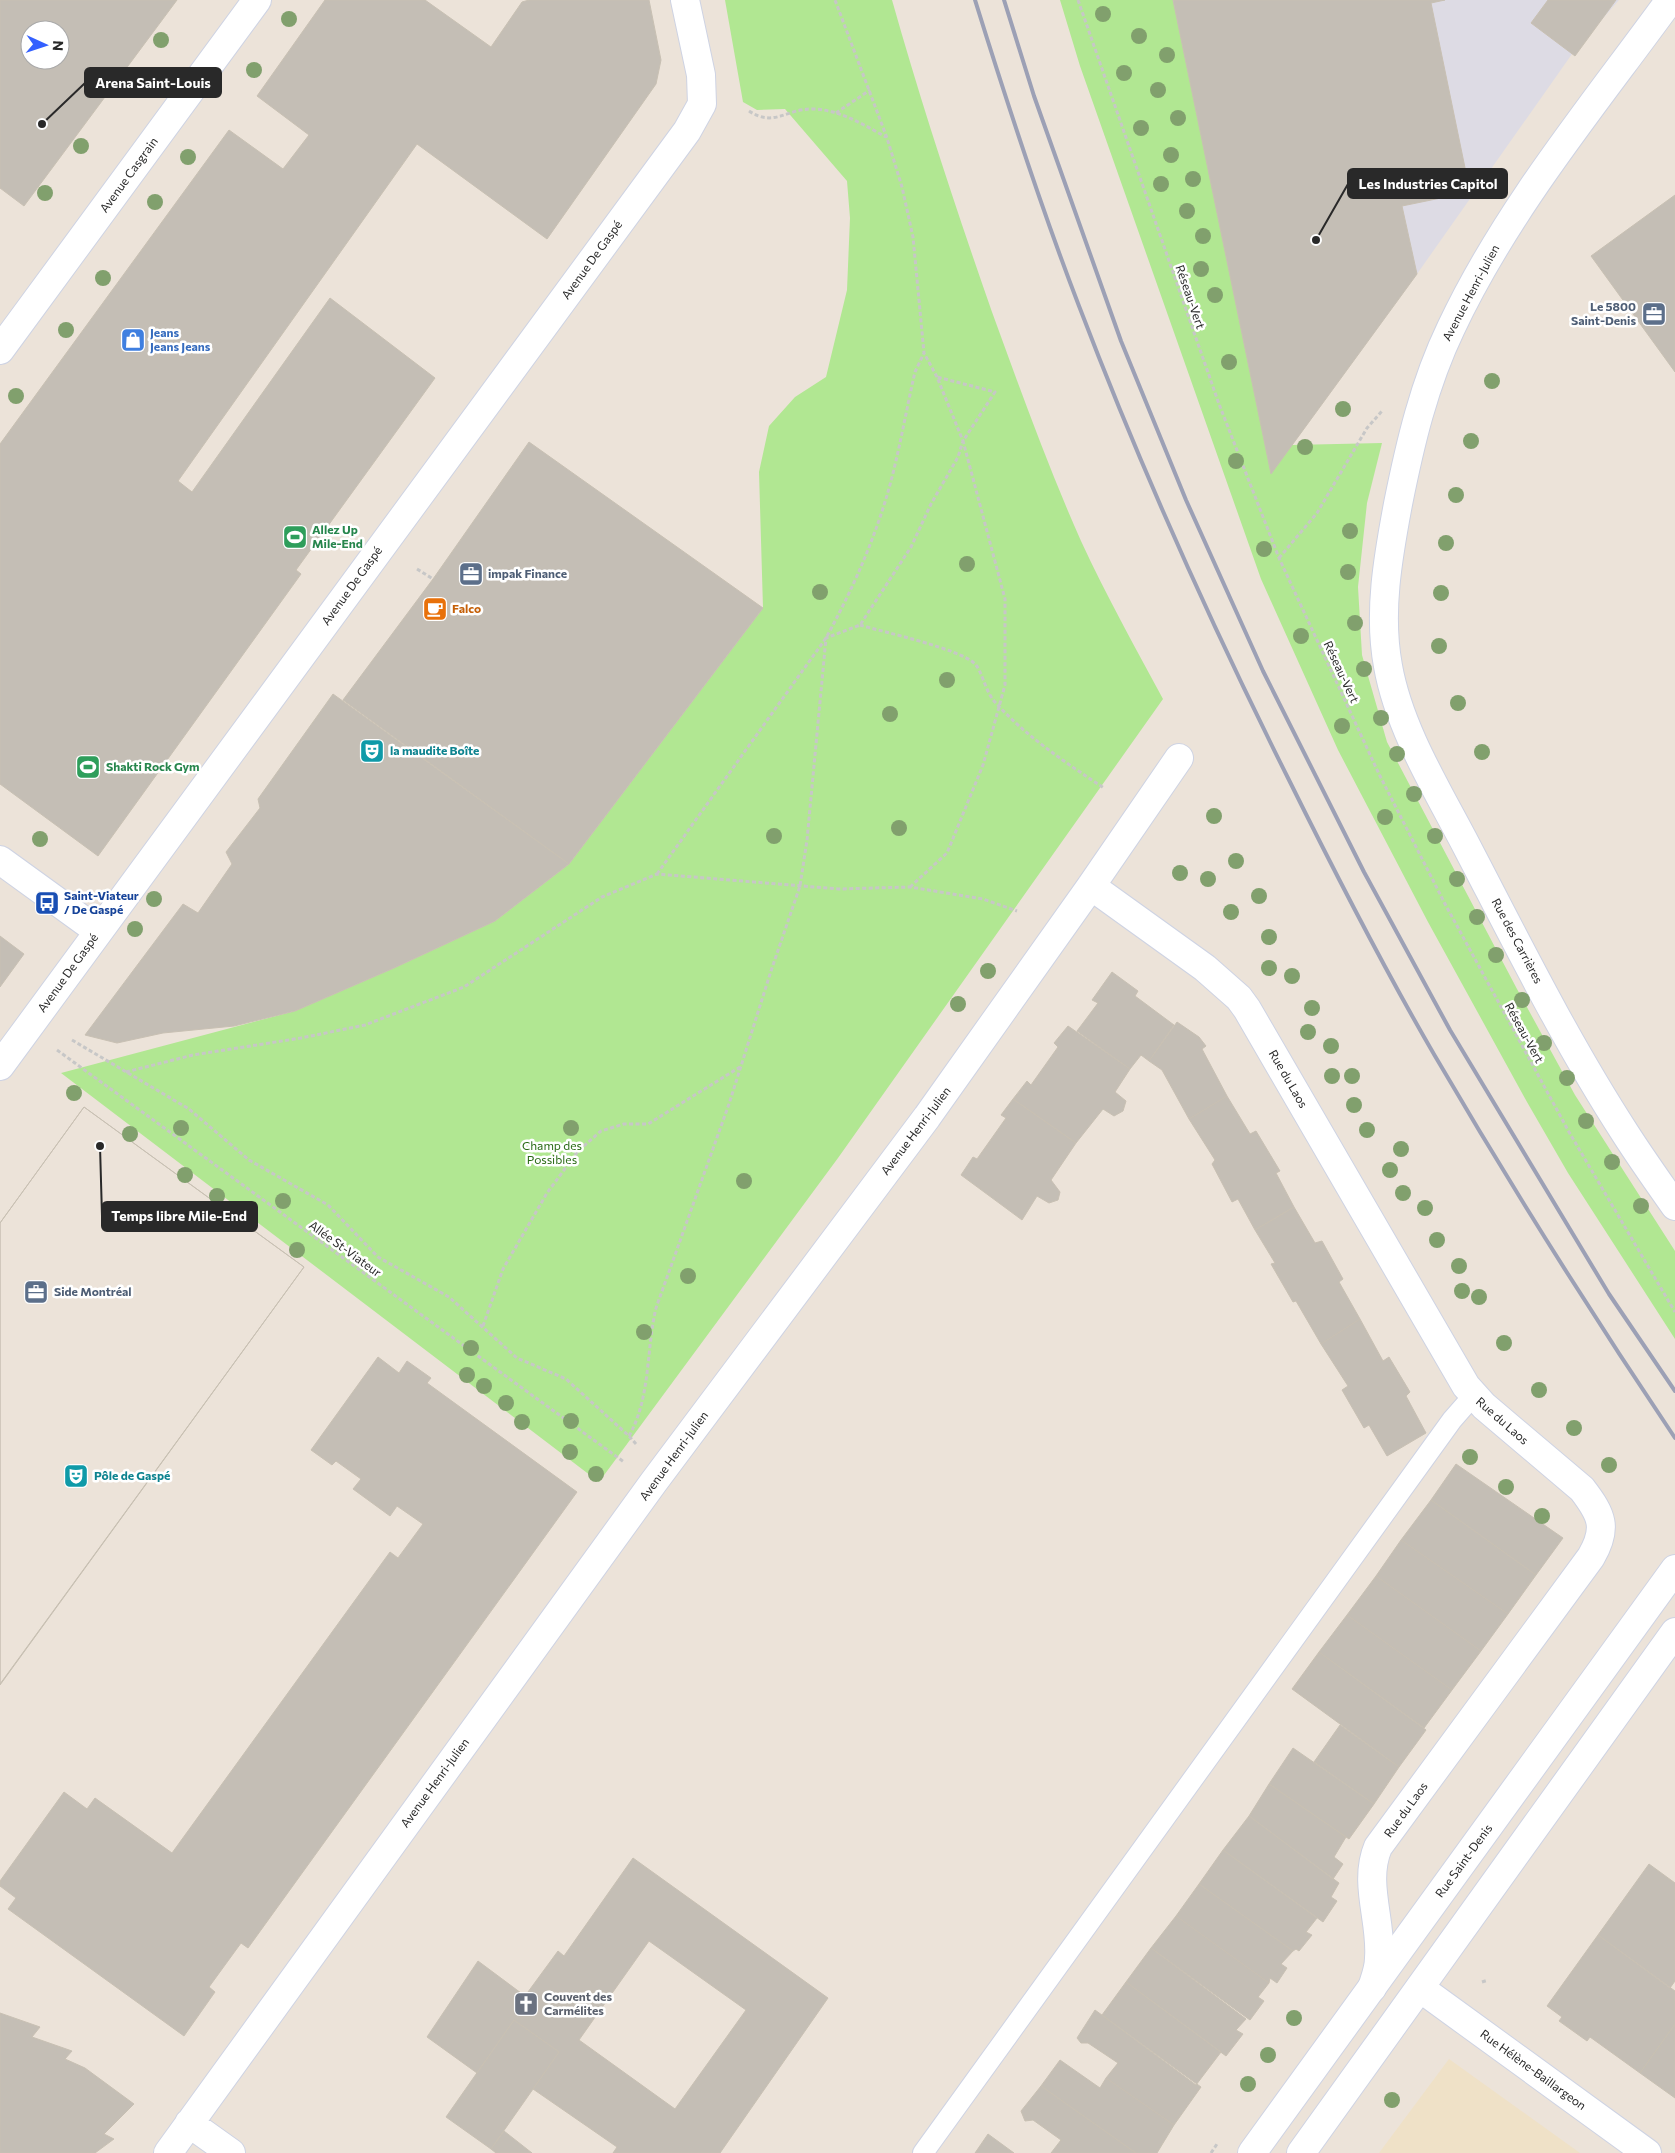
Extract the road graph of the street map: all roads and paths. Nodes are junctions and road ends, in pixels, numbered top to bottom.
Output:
1 (257, 0) edge
2 (685, 0) edge
3 (836, 0) edge
4 (1078, 0) edge
5 (1670, 0) edge
6 (870, 90) junction
7 (749, 111) dead end
8 (836, 113) junction
9 (887, 138) junction
10 (0, 350) edge
11 (924, 353) junction
12 (937, 377) junction
13 (1382, 411) dead end
14 (963, 441) junction
15 (1279, 558) junction
16 (417, 568) dead end
17 (433, 580) dead end
18 (860, 625) junction
19 (826, 638) junction
20 (1387, 663) joint
21 (999, 706) junction
22 (1179, 758) dead end
23 (1104, 788) dead end
24 (0, 860) edge
25 (657, 874) junction
26 (800, 886) junction
27 (1091, 886) junction
28 (910, 887) junction
29 (1017, 911) dead end
30 (98, 932) junction
31 (28, 1028) junction
32 (72, 1040) dead end
33 (0, 1066) edge
34 (741, 1067) junction
35 (126, 1072) junction
36 (1675, 1206) edge
37 (1675, 1312) edge
38 (483, 1326) junction
39 (1473, 1396) junction
40 (629, 1436) junction
41 (636, 1444) dead end
42 (653, 1484) junction
43 (1675, 1569) edge
44 (1675, 1632) edge
45 (1488, 1980) dead end
46 (1482, 1982) dead end
47 (1372, 1988) junction
48 (1420, 1988) junction
49 (189, 2123) junction
50 (168, 2153) edge
51 (231, 2153) edge
52 (923, 2153) edge
53 (1252, 2153) edge
54 (1301, 2153) edge
55 (1647, 2153) edge

1 - 10 street, Avenue Casgrain
2 - 30 street, Avenue De Gaspé
3 - 6 path
4 - 15 path, Réseau-Vert
5 - 20 street, Avenue Henri-Julien
6 - 8 path
6 - 9 path
7 - 8 path
8 - 9 path
9 - 11 path
11 - 12 path
11 - 19 path
12 - 14 path
12 - 14 path
13 - 15 path
14 - 18 path
14 - 21 path
15 - 37 path, Réseau-Vert
16 - 17 path
18 - 19 path
18 - 21 path
19 - 25 path
19 - 26 path
20 - 36 street, Rue des Carrières
21 - 23 path
21 - 28 path
22 - 27 street, Avenue Henri-Julien
24 - 30 street
25 - 26 path
25 - 35 path
26 - 28 path
26 - 34 path
27 - 39 street, Rue du Laos
27 - 42 street, Avenue Henri-Julien
28 - 29 path
30 - 31 street, Avenue De Gaspé
31 - 33 street, Avenue De Gaspé
31 - 42 path, Allée St-Viateur
32 - 35 path
34 - 38 path
34 - 40 path
35 - 38 path
38 - 40 path
39 - 47 street, Rue du Laos
39 - 52 lane
40 - 41 path
42 - 49 street, Avenue Henri-Julien
43 - 47 street, Rue Saint-Denis
44 - 48 street
45 - 46 path
47 - 53 street, Rue Saint-Denis
48 - 54 street
48 - 55 street, Rue Hélène-Baillargeon
49 - 50 street, Avenue Henri-Julien
49 - 51 street

